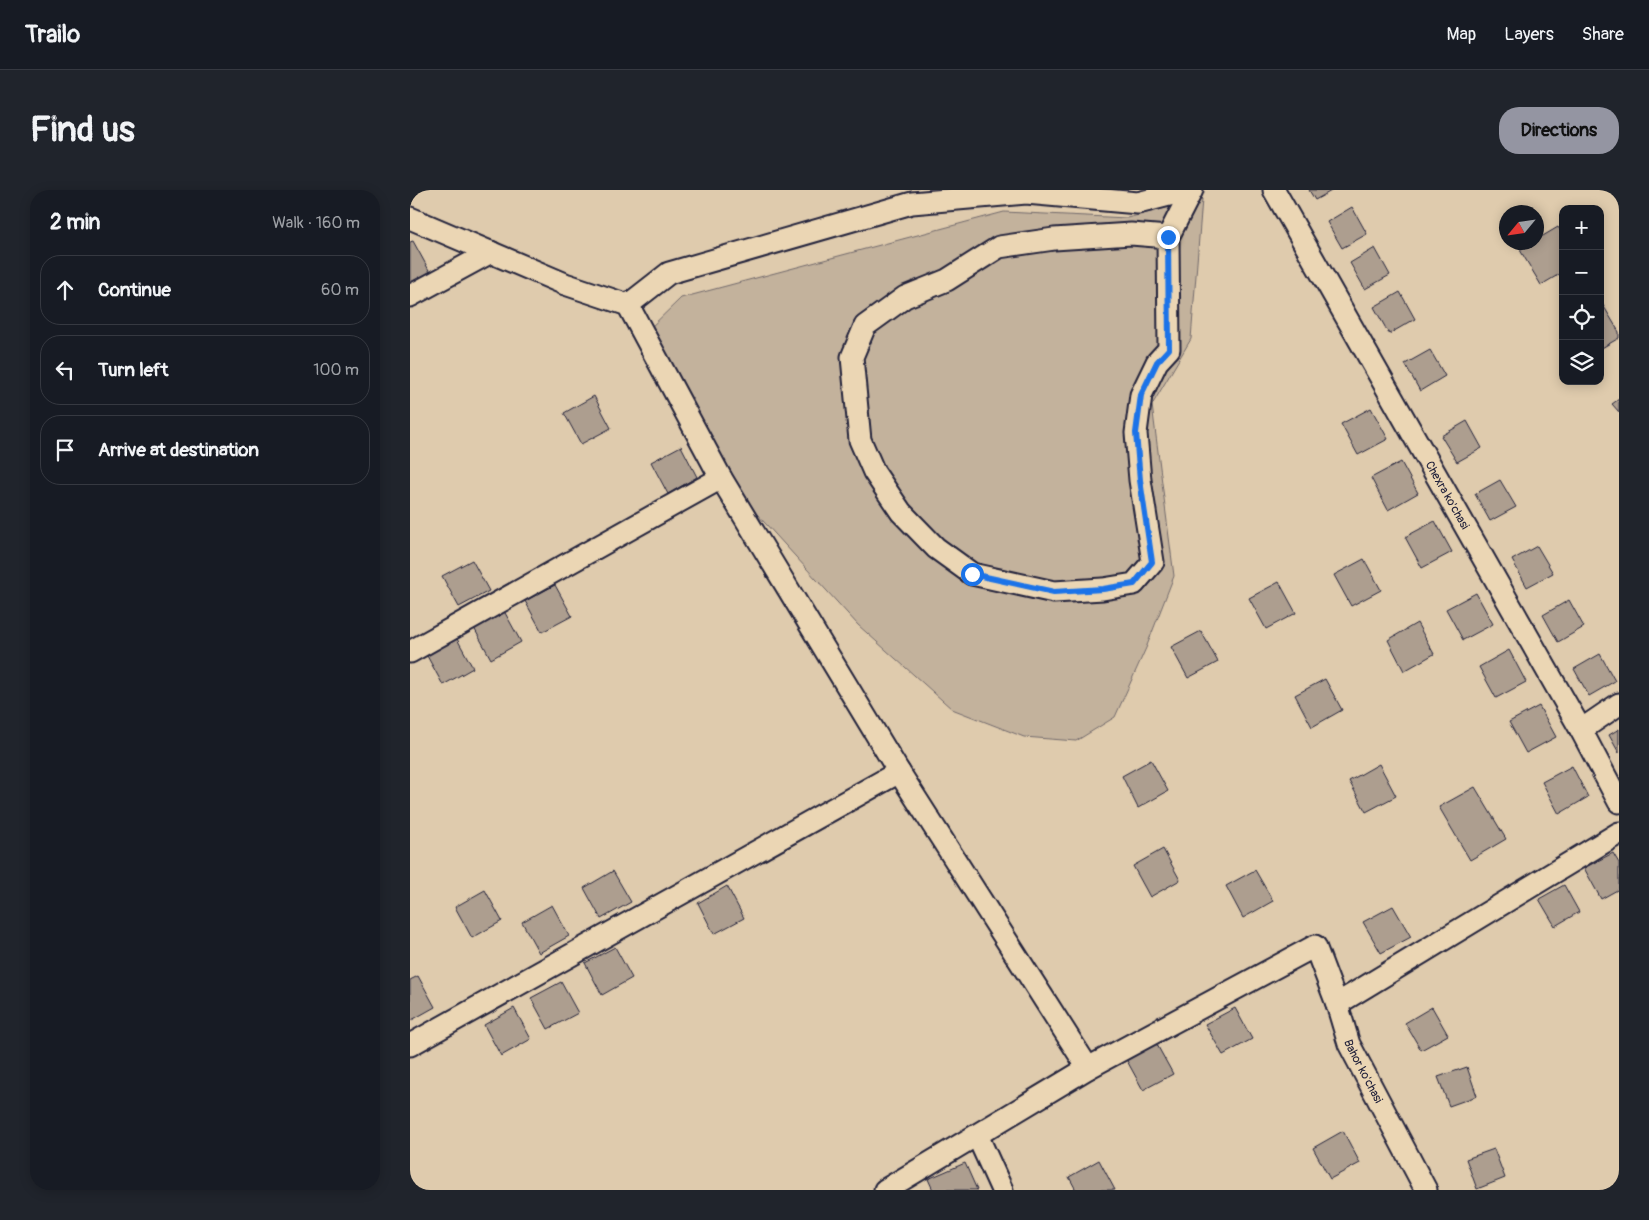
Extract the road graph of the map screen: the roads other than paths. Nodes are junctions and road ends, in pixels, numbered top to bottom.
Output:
1 (1188, 190) edge
2 (1192, 190) edge
3 (1274, 190) edge
4 (410, 218) edge
5 (1168, 237) junction
6 (491, 252) junction
7 (410, 296) edge
8 (628, 304) junction
9 (721, 478) junction
10 (410, 652) edge
11 (1619, 704) edge
12 (1581, 730) junction
13 (899, 772) junction
14 (1619, 802) edge
15 (1619, 833) edge
16 (1337, 1004) junction
17 (410, 1045) edge
18 (1088, 1068) junction
19 (977, 1135) junction
20 (885, 1190) edge
21 (1002, 1190) edge
22 (1426, 1190) edge

1 - 8 street
2 - 5 street
3 - 12 street, Chexra ko'chasi
4 - 6 street
5 - 5 street
6 - 7 street
6 - 8 street
8 - 9 street
9 - 10 street
9 - 13 street
11 - 12 street
12 - 14 street, Chexra ko'chasi
13 - 17 street
13 - 18 street
15 - 16 street
16 - 18 street, Bahor ko'chasi
16 - 22 street, Bahor ko'chasi
18 - 19 street
19 - 20 street
19 - 21 street

